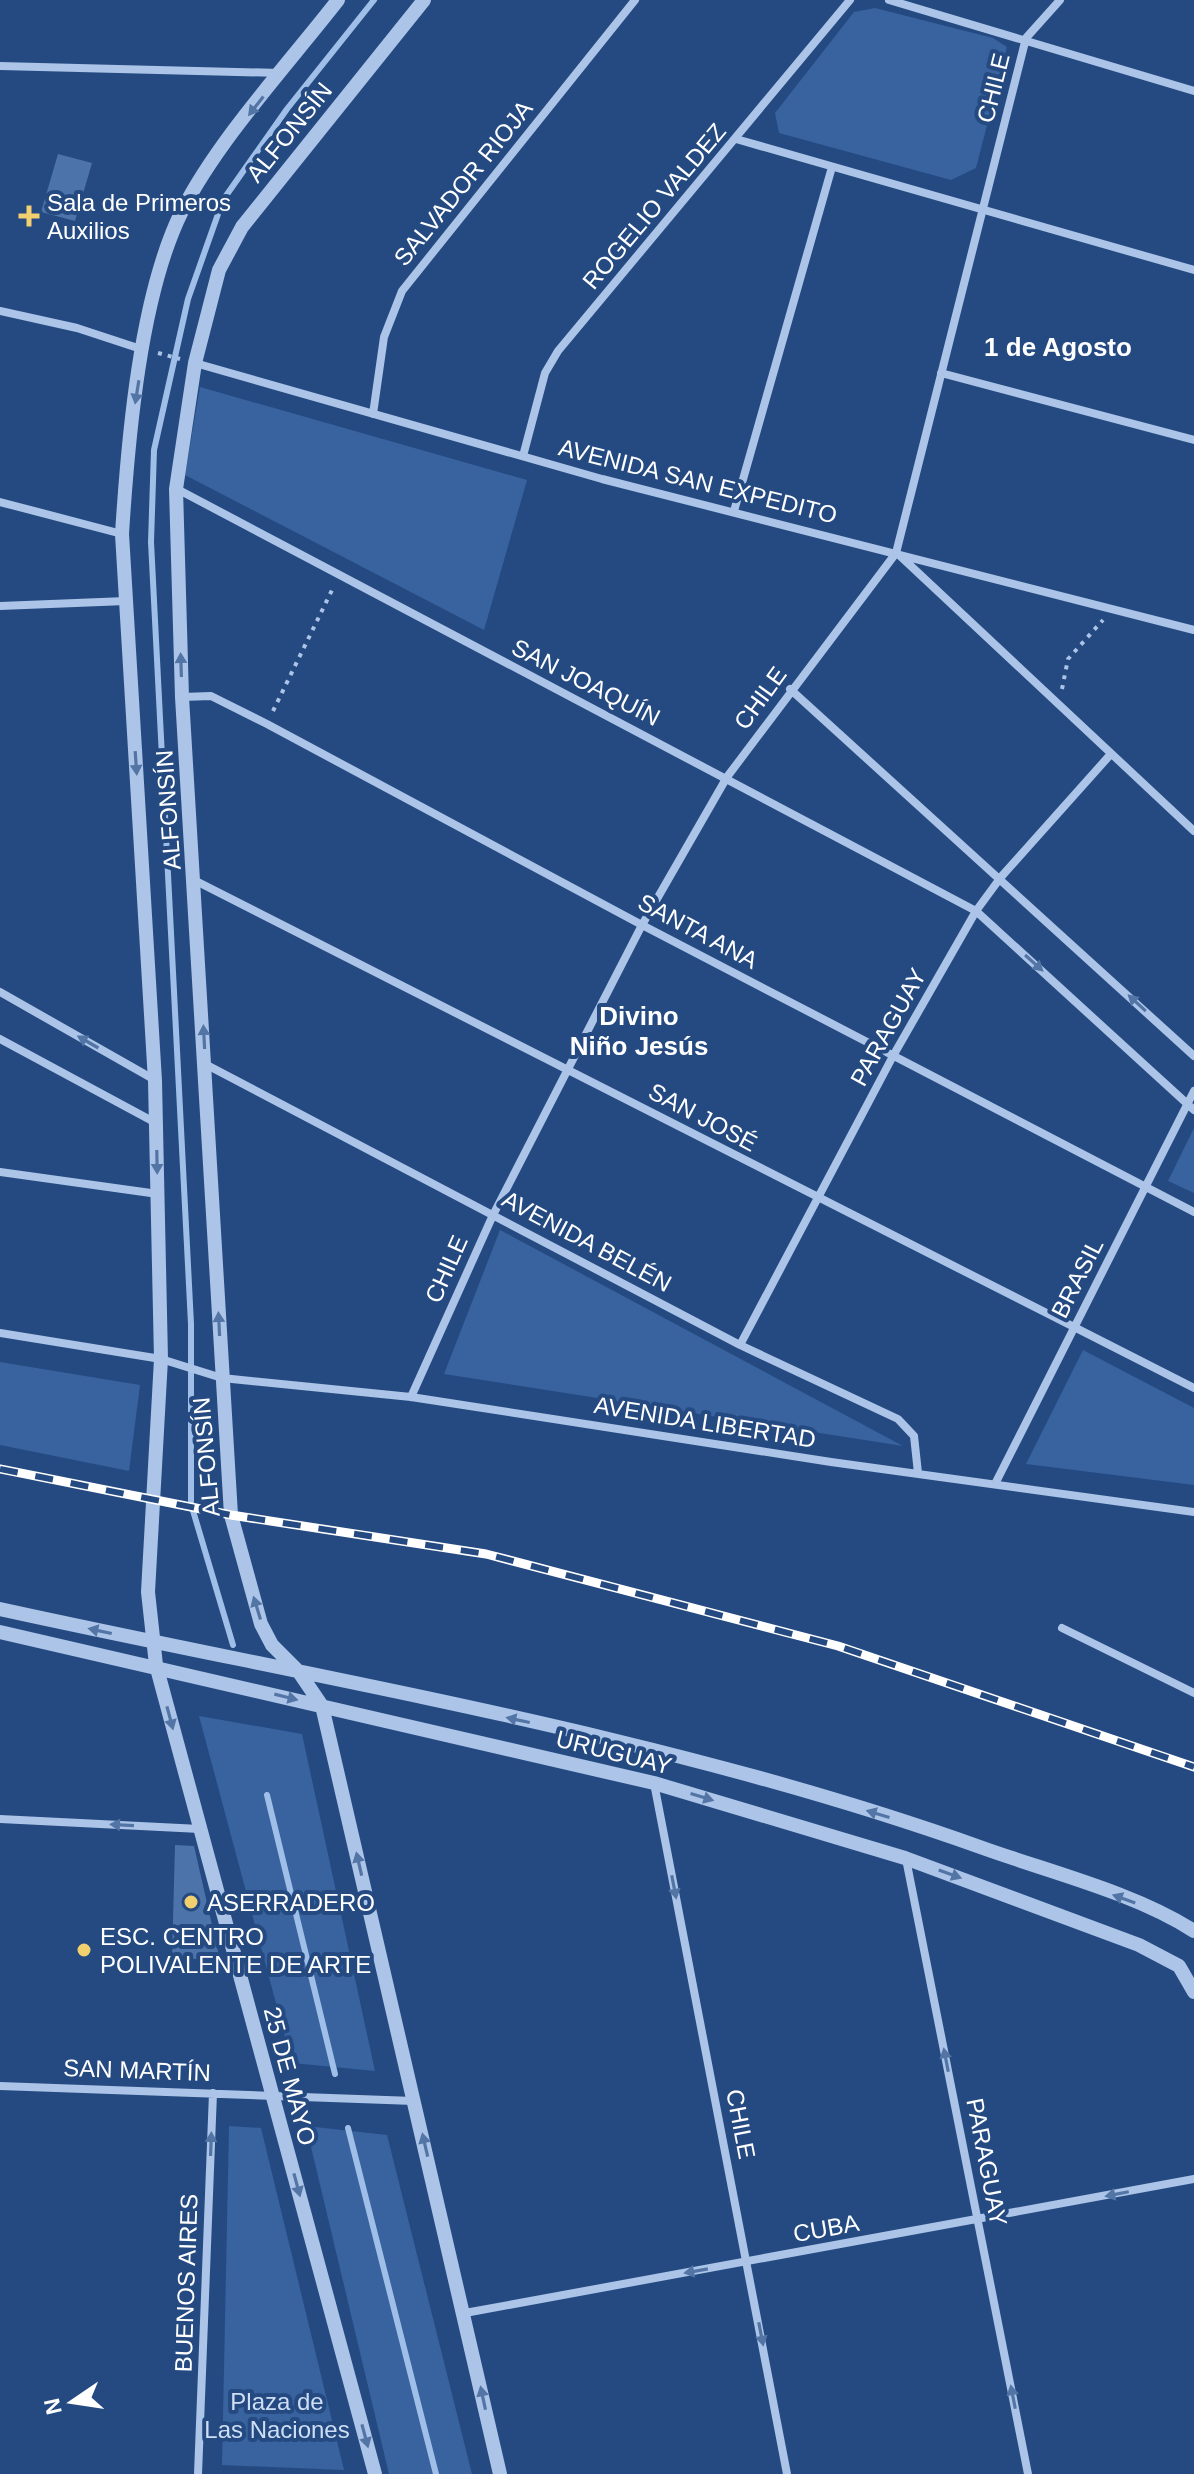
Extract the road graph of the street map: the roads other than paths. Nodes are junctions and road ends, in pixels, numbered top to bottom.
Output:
1 (338, 0) edge
2 (424, 0) edge
3 (635, 0) edge
4 (850, 0) edge
5 (889, 0) edge
6 (1060, 0) edge
7 (1026, 38) junction
8 (0, 66) edge
9 (281, 73) junction
10 (1194, 91) edge
11 (736, 139) junction
12 (832, 167) junction
13 (983, 209) junction
14 (1194, 270) edge
15 (0, 311) edge
16 (144, 350) junction
17 (191, 362) junction
18 (941, 373) junction
19 (373, 414) junction
20 (1194, 440) edge
21 (523, 456) junction
22 (176, 489) junction
23 (0, 502) edge
24 (734, 511) junction
25 (122, 534) junction
26 (896, 553) junction
27 (126, 601) junction
28 (0, 606) edge
29 (1194, 630) edge
30 (790, 689) junction
31 (182, 697) junction
32 (1110, 755) junction
33 (727, 777) junction
34 (1194, 831) edge
35 (1001, 877) junction
36 (194, 880) junction
37 (976, 911) junction
38 (642, 925) junction
39 (0, 992) edge
40 (0, 1039) edge
41 (893, 1056) junction
42 (1194, 1056) edge
43 (205, 1064) junction
44 (568, 1068) junction
45 (155, 1081) junction
46 (1194, 1091) edge
47 (1190, 1106) edge
48 (156, 1123) junction
49 (0, 1172) edge
50 (1147, 1188) junction
51 (158, 1194) junction
52 (818, 1200) junction
53 (1194, 1212) edge
54 (493, 1215) junction
55 (1077, 1328) junction
56 (0, 1333) edge
57 (740, 1345) junction
58 (161, 1359) junction
59 (215, 1377) junction
60 (1194, 1388) edge
61 (411, 1397) junction
62 (918, 1473) junction
63 (995, 1484) junction
64 (1194, 1512) edge
65 (0, 1609) edge
66 (1062, 1628) dead end
67 (0, 1632) edge
68 (152, 1642) junction
69 (156, 1665) junction
70 (299, 1672) junction
71 (1194, 1693) edge
72 (322, 1706) junction
73 (654, 1783) junction
74 (0, 1819) edge
75 (200, 1829) junction
76 (905, 1858) junction
77 (1194, 1931) edge
78 (1190, 1974) edge
79 (1194, 1992) edge
80 (0, 2086) edge
81 (213, 2093) junction
82 (272, 2095) junction
83 (414, 2101) junction
84 (1194, 2179) edge
85 (979, 2221) junction
86 (747, 2262) junction
87 (465, 2313) junction
88 (198, 2474) edge
89 (375, 2474) edge
90 (500, 2474) edge
91 (787, 2474) edge
92 (1028, 2474) edge

1 - 9 street, ALFONSÍN
2 - 17 street, ALFONSÍN
3 - 19 street, SALVADOR RIOJA
4 - 11 street, ROGELIO VALDEZ
5 - 7 street
6 - 7 street, CHILE
7 - 10 street
7 - 13 street, CHILE
8 - 9 street
9 -> 16 street, ALFONSÍN
11 - 12 street
11 - 21 street, ROGELIO VALDEZ
12 - 13 street
12 - 24 street
13 - 14 street
13 - 18 street, CHILE
15 - 16 street
16 -> 25 street, ALFONSÍN
17 - 19 street, AVENIDA SAN EXPEDITO
17 - 22 street, ALFONSÍN
18 - 20 street
18 - 26 street, CHILE
19 - 21 street, AVENIDA SAN EXPEDITO
21 - 24 street, AVENIDA SAN EXPEDITO
31 -> 22 street, ALFONSÍN
22 - 33 street, SAN JOAQUÍN
23 - 25 street
24 - 26 street, AVENIDA SAN EXPEDITO
25 - 27 street, ALFONSÍN
26 - 29 street, AVENIDA SAN EXPEDITO
26 - 30 street, CHILE
26 - 32 street
27 - 28 street
27 -> 45 street, ALFONSÍN
30 - 33 street, CHILE
30 - 35 street
31 - 36 street, ALFONSÍN
31 - 38 street, SANTA ANA
32 - 34 street
32 - 35 street, PARAGUAY
33 - 37 street, SAN JOAQUÍN
33 - 38 street, CHILE
35 - 37 street, PARAGUAY
42 -> 35 street
43 -> 36 street, ALFONSÍN
36 - 44 street, SAN JOSÉ
37 - 41 street, PARAGUAY
37 -> 47 street, SAN JOAQUÍN
38 - 41 street, SANTA ANA
38 - 44 street, CHILE
45 -> 39 street
40 - 48 street
41 - 50 street, SANTA ANA
41 - 52 street, PARAGUAY
43 - 54 street, AVENIDA BELÉN
59 -> 43 street, ALFONSÍN
44 - 52 street, SAN JOSÉ
44 - 54 street, CHILE
45 - 48 street, ALFONSÍN
46 - 47 street, BRASIL
47 - 50 street, BRASIL
48 -> 51 street, ALFONSÍN
49 - 51 street
50 - 53 street, SANTA ANA
50 - 55 street, BRASIL
51 - 58 street, ALFONSÍN
52 - 55 street, SAN JOSÉ
52 - 57 street, PARAGUAY
54 - 57 street, AVENIDA BELÉN
54 - 61 street, CHILE
55 - 60 street, SAN JOSÉ
55 - 63 street, BRASIL
56 - 58 street, AVENIDA LIBERTAD
57 - 62 street, AVENIDA BELÉN
58 - 59 street, AVENIDA LIBERTAD
58 - 68 street, ALFONSÍN
59 - 61 street, AVENIDA LIBERTAD
70 -> 59 street, ALFONSÍN
61 - 62 street, AVENIDA LIBERTAD
62 - 63 street, AVENIDA LIBERTAD
63 - 64 street, AVENIDA LIBERTAD
68 -> 65 street, URUGUAY
66 - 71 street
67 - 69 street, URUGUAY
68 - 69 street, 25 DE MAYO
68 - 70 street, URUGUAY
69 -> 72 street, URUGUAY
69 -> 75 street, 25 DE MAYO
70 - 72 street
77 -> 70 street, URUGUAY
72 - 73 street, URUGUAY
83 -> 72 street
73 -> 76 street, URUGUAY
73 -> 86 street, CHILE
75 -> 74 street
75 - 82 street, 25 DE MAYO
76 -> 78 street, URUGUAY
85 -> 76 street, PARAGUAY
78 - 79 street
80 - 81 street, SAN MARTÍN
81 - 82 street, SAN MARTÍN
88 -> 81 street, BUENOS AIRES
82 - 83 street, SAN MARTÍN
82 -> 89 street, 25 DE MAYO
87 -> 83 street
84 -> 85 street, CUBA
85 - 86 street, CUBA
92 -> 85 street, PARAGUAY
86 -> 87 street, CUBA
86 -> 91 street, CHILE
90 -> 87 street

